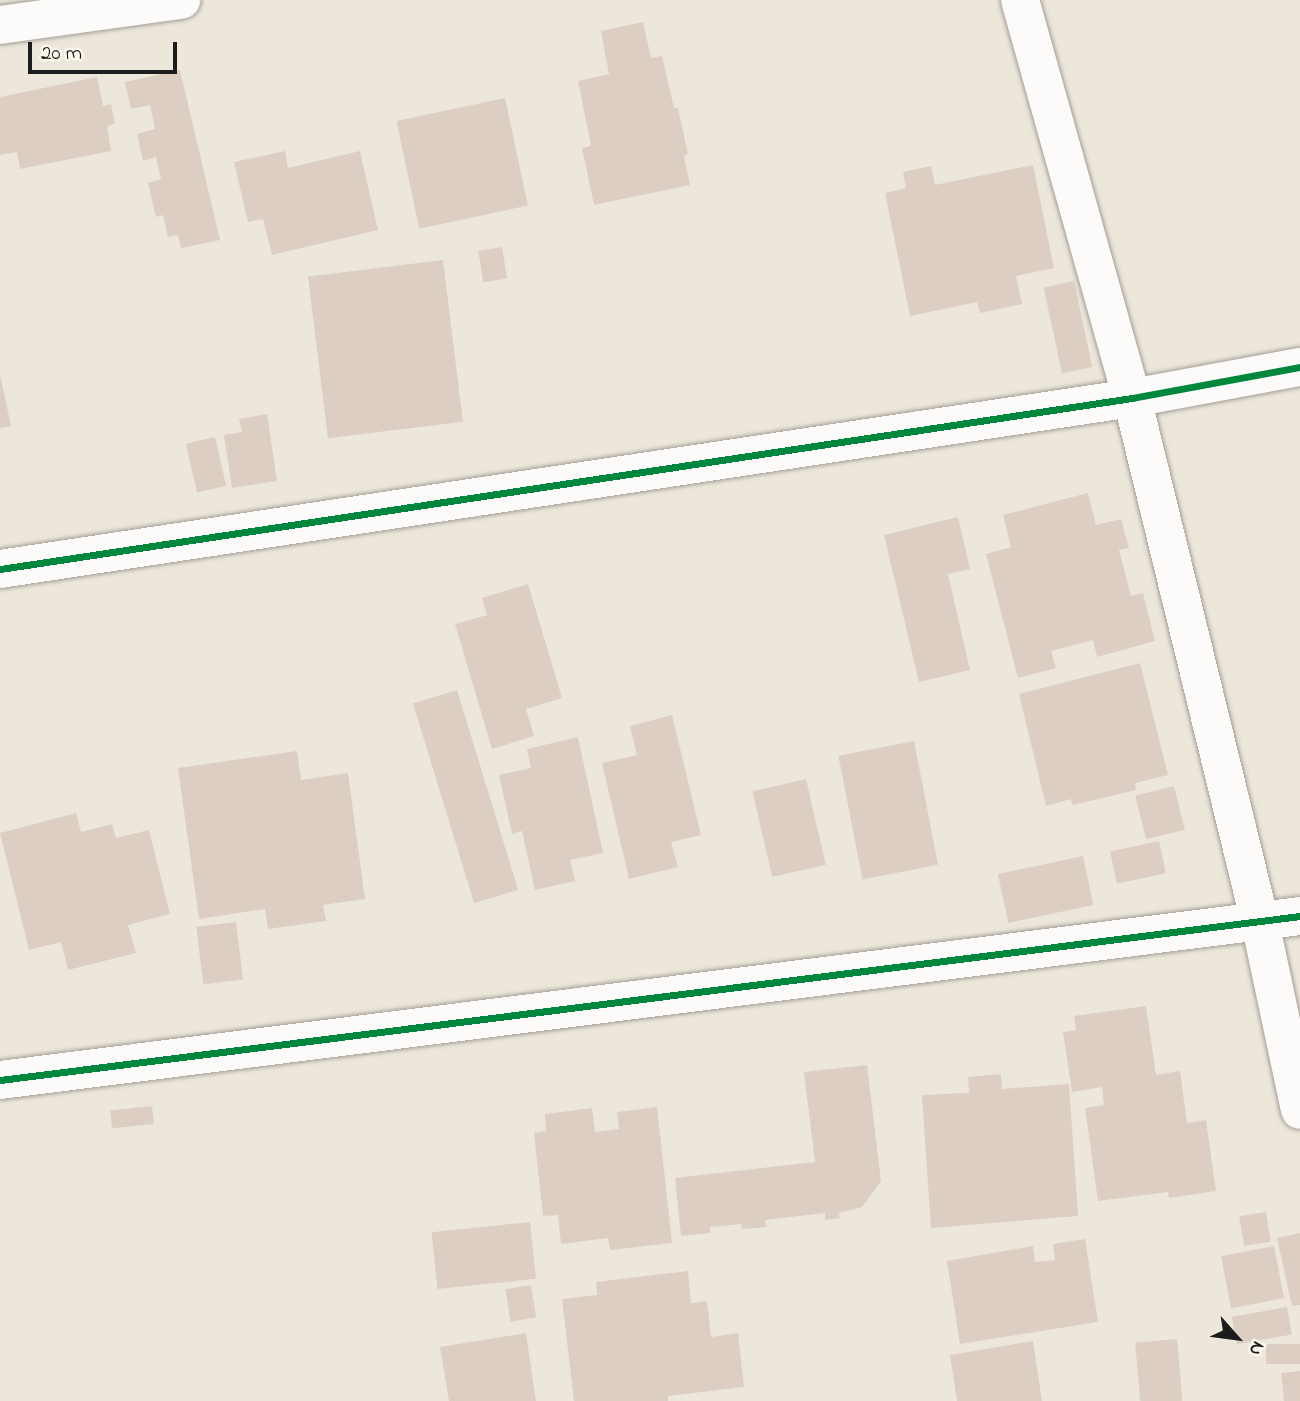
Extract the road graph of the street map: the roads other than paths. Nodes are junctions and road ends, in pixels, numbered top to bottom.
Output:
1 (181, 0) edge
2 (1020, 0) edge
3 (0, 25) edge
4 (1300, 367) edge
5 (1132, 398) junction
6 (0, 569) edge
7 (1300, 916) edge
8 (1260, 922) junction
9 (0, 1080) edge
10 (1300, 1110) edge

1 - 3 street
2 - 5 street
4 - 5 street
5 - 6 street
5 - 8 street
7 - 8 street
8 - 9 street
8 - 10 street

